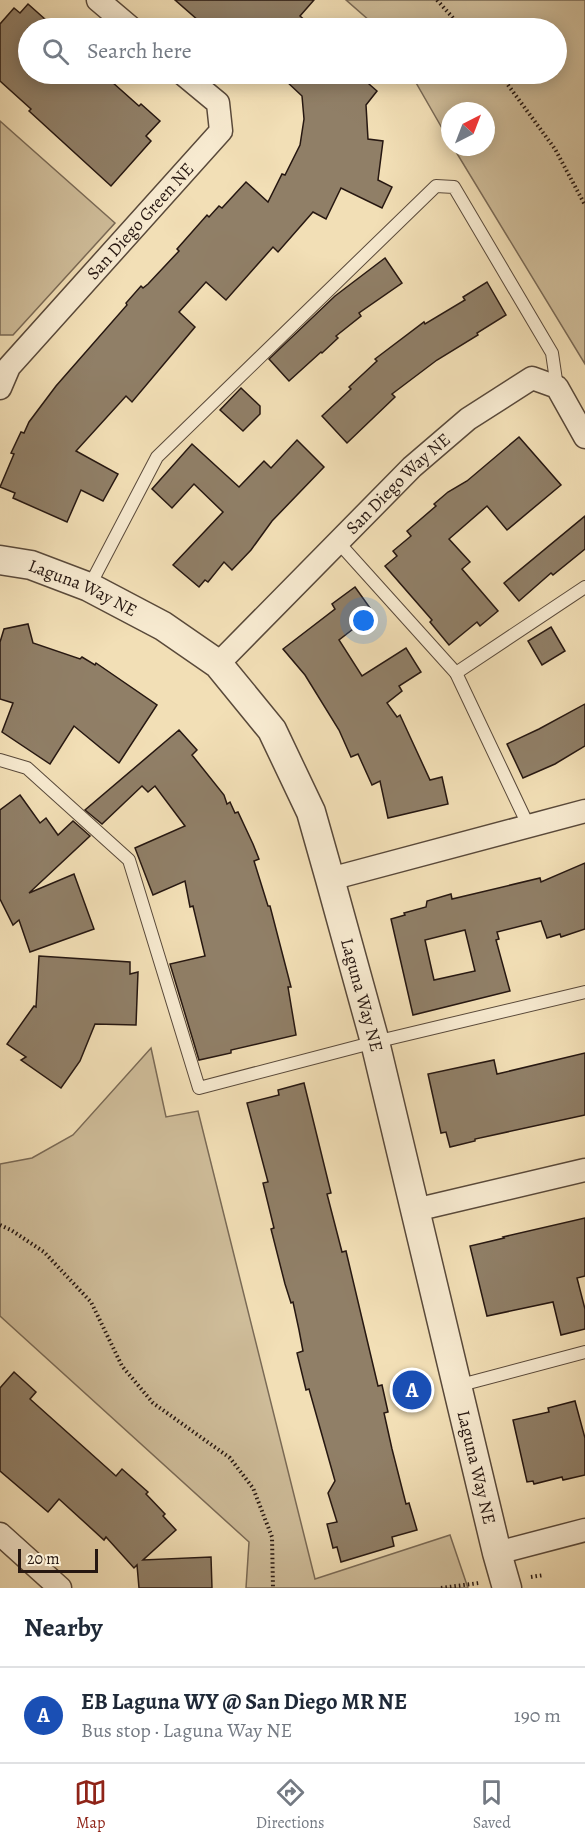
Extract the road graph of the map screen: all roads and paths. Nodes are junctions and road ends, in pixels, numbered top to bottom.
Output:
1 (98, 0) edge
2 (437, 0) edge
3 (119, 18) edge
4 (453, 18) edge
5 (195, 84) edge
6 (507, 84) edge
7 (585, 205) edge
8 (5, 365) edge
9 (557, 387) junction
10 (0, 388) edge
11 (585, 437) edge
12 (338, 542) junction
13 (0, 560) edge
14 (89, 587) junction
15 (585, 587) edge
16 (218, 664) junction
17 (456, 673) junction
18 (0, 760) edge
19 (585, 811) edge
20 (529, 827) junction
21 (330, 879) junction
22 (585, 992) edge
23 (375, 1042) junction
24 (585, 1170) edge
25 (415, 1210) junction
26 (0, 1225) edge
27 (585, 1352) edge
28 (457, 1386) junction
29 (585, 1530) edge
30 (0, 1534) edge
31 (496, 1553) junction
32 (60, 1588) edge
33 (273, 1588) edge
34 (507, 1588) edge

1 - 3 street
2 - 4 path
5 - 8 street, San Diego Green NE
6 - 7 path
8 - 10 street, San Diego Green NE
9 - 11 street
9 - 12 street, San Diego Way NE
9 - 14 lane
12 - 16 street, San Diego Way NE
12 - 17 lane
13 - 14 street, Laguna Way NE
14 - 16 street, Laguna Way NE
15 - 17 lane
16 - 21 street, Laguna Way NE
17 - 20 lane
18 - 23 lane
19 - 20 street
20 - 21 street
21 - 23 street, Laguna Way NE
22 - 23 lane
23 - 25 street, Laguna Way NE
24 - 25 street
25 - 28 street, Laguna Way NE
26 - 33 path
27 - 28 lane
28 - 31 street, Laguna Way NE
29 - 31 street
30 - 32 street
31 - 34 street, Laguna Way NE

